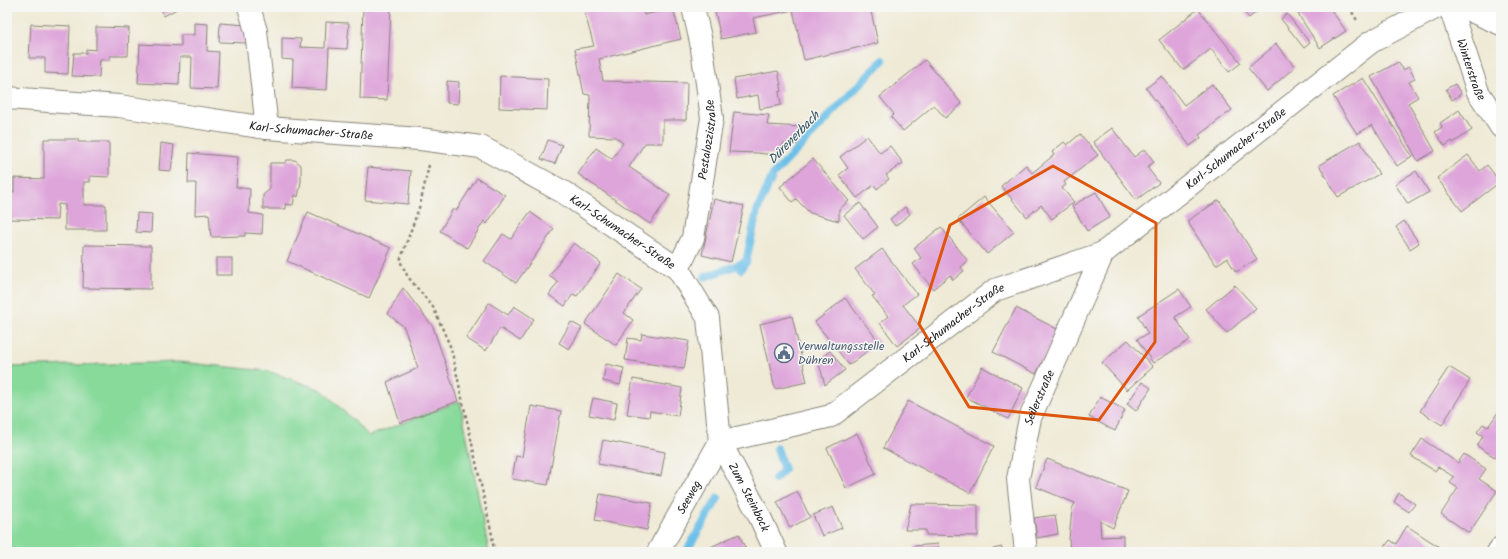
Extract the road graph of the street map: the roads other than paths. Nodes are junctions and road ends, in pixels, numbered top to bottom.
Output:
1 (249, 7) edge
2 (693, 7) edge
3 (1437, 7) edge
4 (1450, 7) edge
5 (1462, 7) edge
6 (1501, 24) edge
7 (7, 98) edge
8 (1501, 127) edge
9 (266, 128) junction
10 (1103, 253) junction
11 (678, 269) junction
12 (720, 442) junction
13 (1501, 548) edge
14 (658, 552) edge
15 (776, 552) edge
16 (1026, 552) edge
17 (1498, 552) edge

1 - 9 street
2 - 11 street, Pestalozzistraße
3 - 10 street, Karl-Schumacher-Straße
4 - 8 street, Winterstraße
5 - 6 street
7 - 9 street, Karl-Schumacher-Straße
9 - 11 street, Karl-Schumacher-Straße
10 - 12 street, Karl-Schumacher-Straße
10 - 16 street, Seilerstraße
11 - 12 street, Karl-Schumacher-Straße
12 - 14 street, Seeweg
12 - 15 street, Zum Steinbock
13 - 17 street

